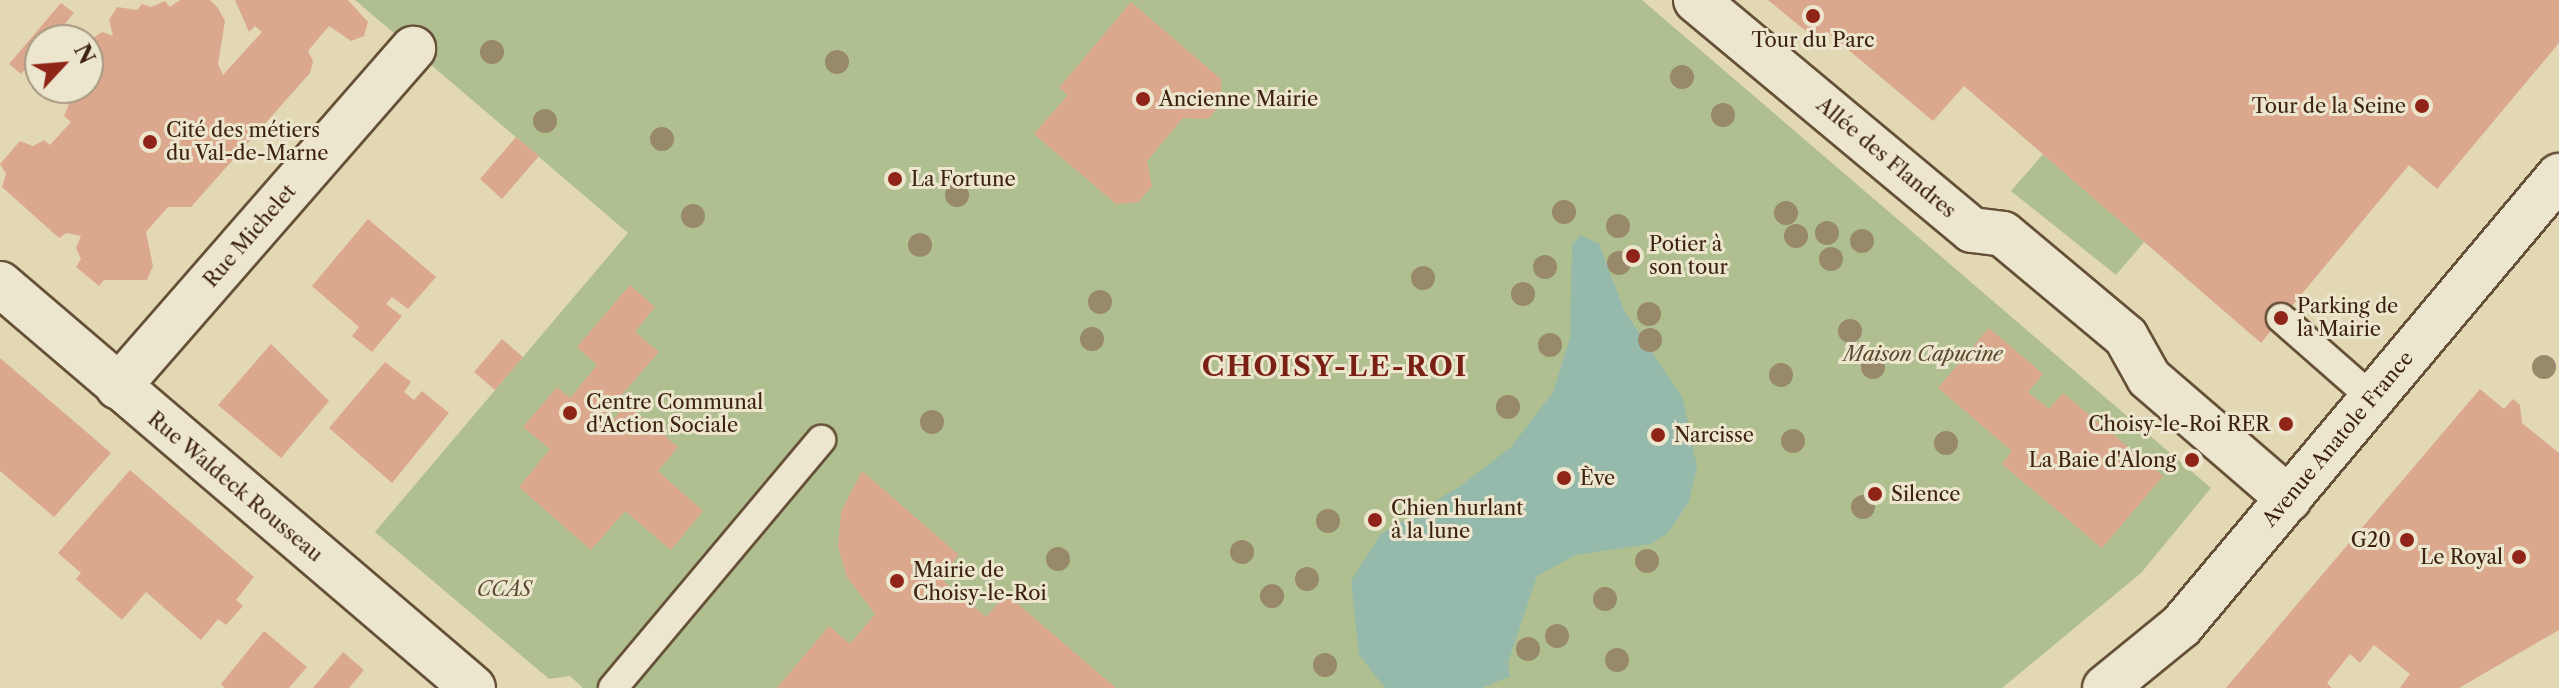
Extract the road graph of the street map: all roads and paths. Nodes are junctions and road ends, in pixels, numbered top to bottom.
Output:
1 (1696, 0) edge
2 (413, 49) dead end
3 (2559, 176) edge
4 (0, 284) edge
5 (2281, 318) dead end
6 (118, 387) junction
7 (2372, 398) junction
8 (821, 440) dead end
9 (2289, 499) junction
10 (473, 688) edge
11 (613, 688) edge
12 (2105, 688) edge

1 - 9 street, Allée des Flandres
2 - 6 street, Rue Michelet
3 - 7 street, Avenue Anatole France
4 - 6 street, Rue Waldeck Rousseau
5 - 7 lane
6 - 10 street, Rue Waldeck Rousseau
7 - 9 street, Avenue Anatole France
8 - 11 lane
9 - 12 street, Avenue Anatole France

